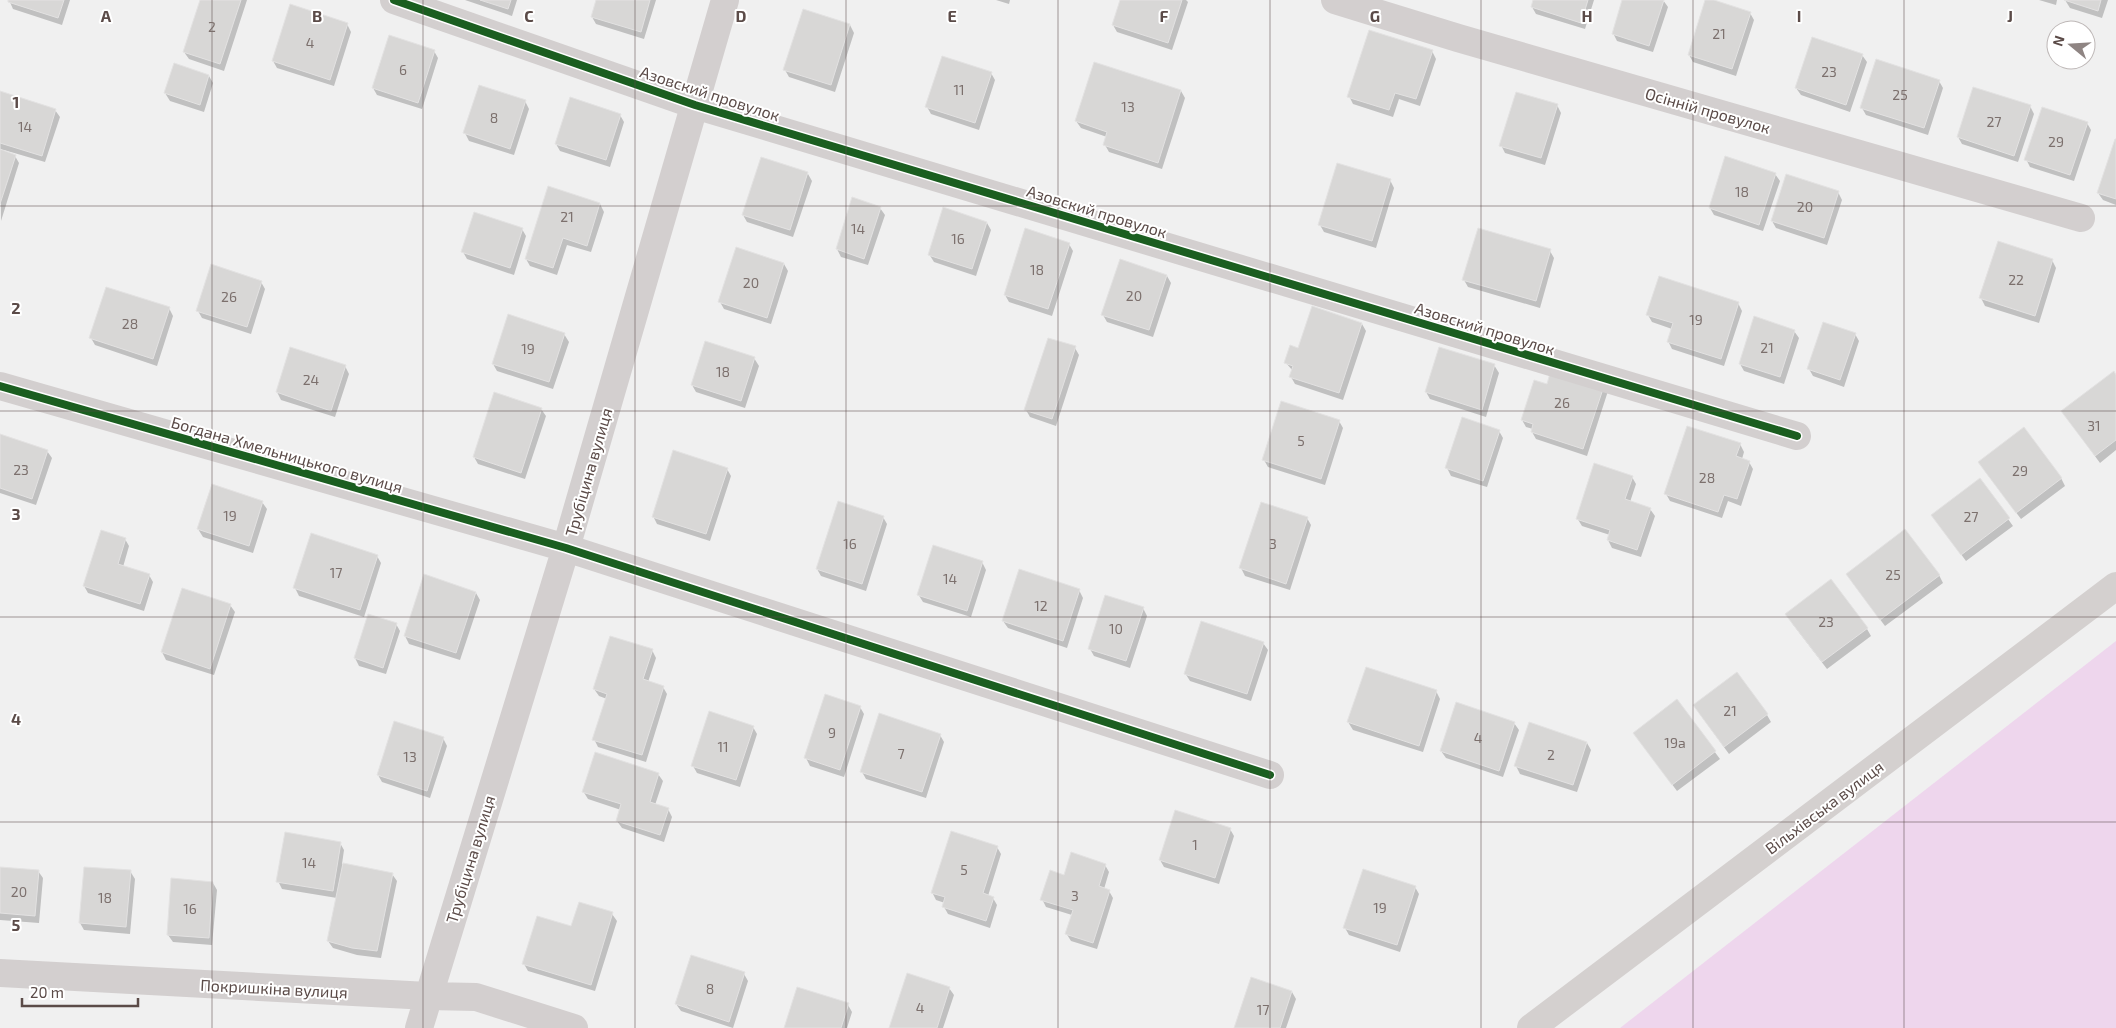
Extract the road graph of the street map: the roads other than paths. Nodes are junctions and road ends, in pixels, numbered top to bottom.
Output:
1 (394, 0) edge
2 (725, 0) edge
3 (1335, 0) edge
4 (695, 105) junction
5 (2081, 218) dead end
6 (0, 386) edge
7 (1796, 436) dead end
8 (566, 548) junction
9 (2116, 586) edge
10 (1270, 775) dead end
11 (0, 973) edge
12 (428, 996) junction
13 (419, 1028) edge
14 (574, 1028) edge
15 (1532, 1028) edge

1 - 4 street, Азовский провулок
2 - 4 street, Трубіцина вулиця
3 - 5 street, Осінній провулок
4 - 7 street, Азовский провулок
4 - 8 street, Трубіцина вулиця
6 - 8 street, Богдана Хмельницького вулиця
8 - 10 street, Богдана Хмельницького вулиця
8 - 12 street, Трубіцина вулиця
9 - 15 street, Вільхівська вулиця
11 - 12 street, Покришкіна вулиця
12 - 13 street, Трубіцина вулиця
12 - 14 street, Покришкіна вулиця

